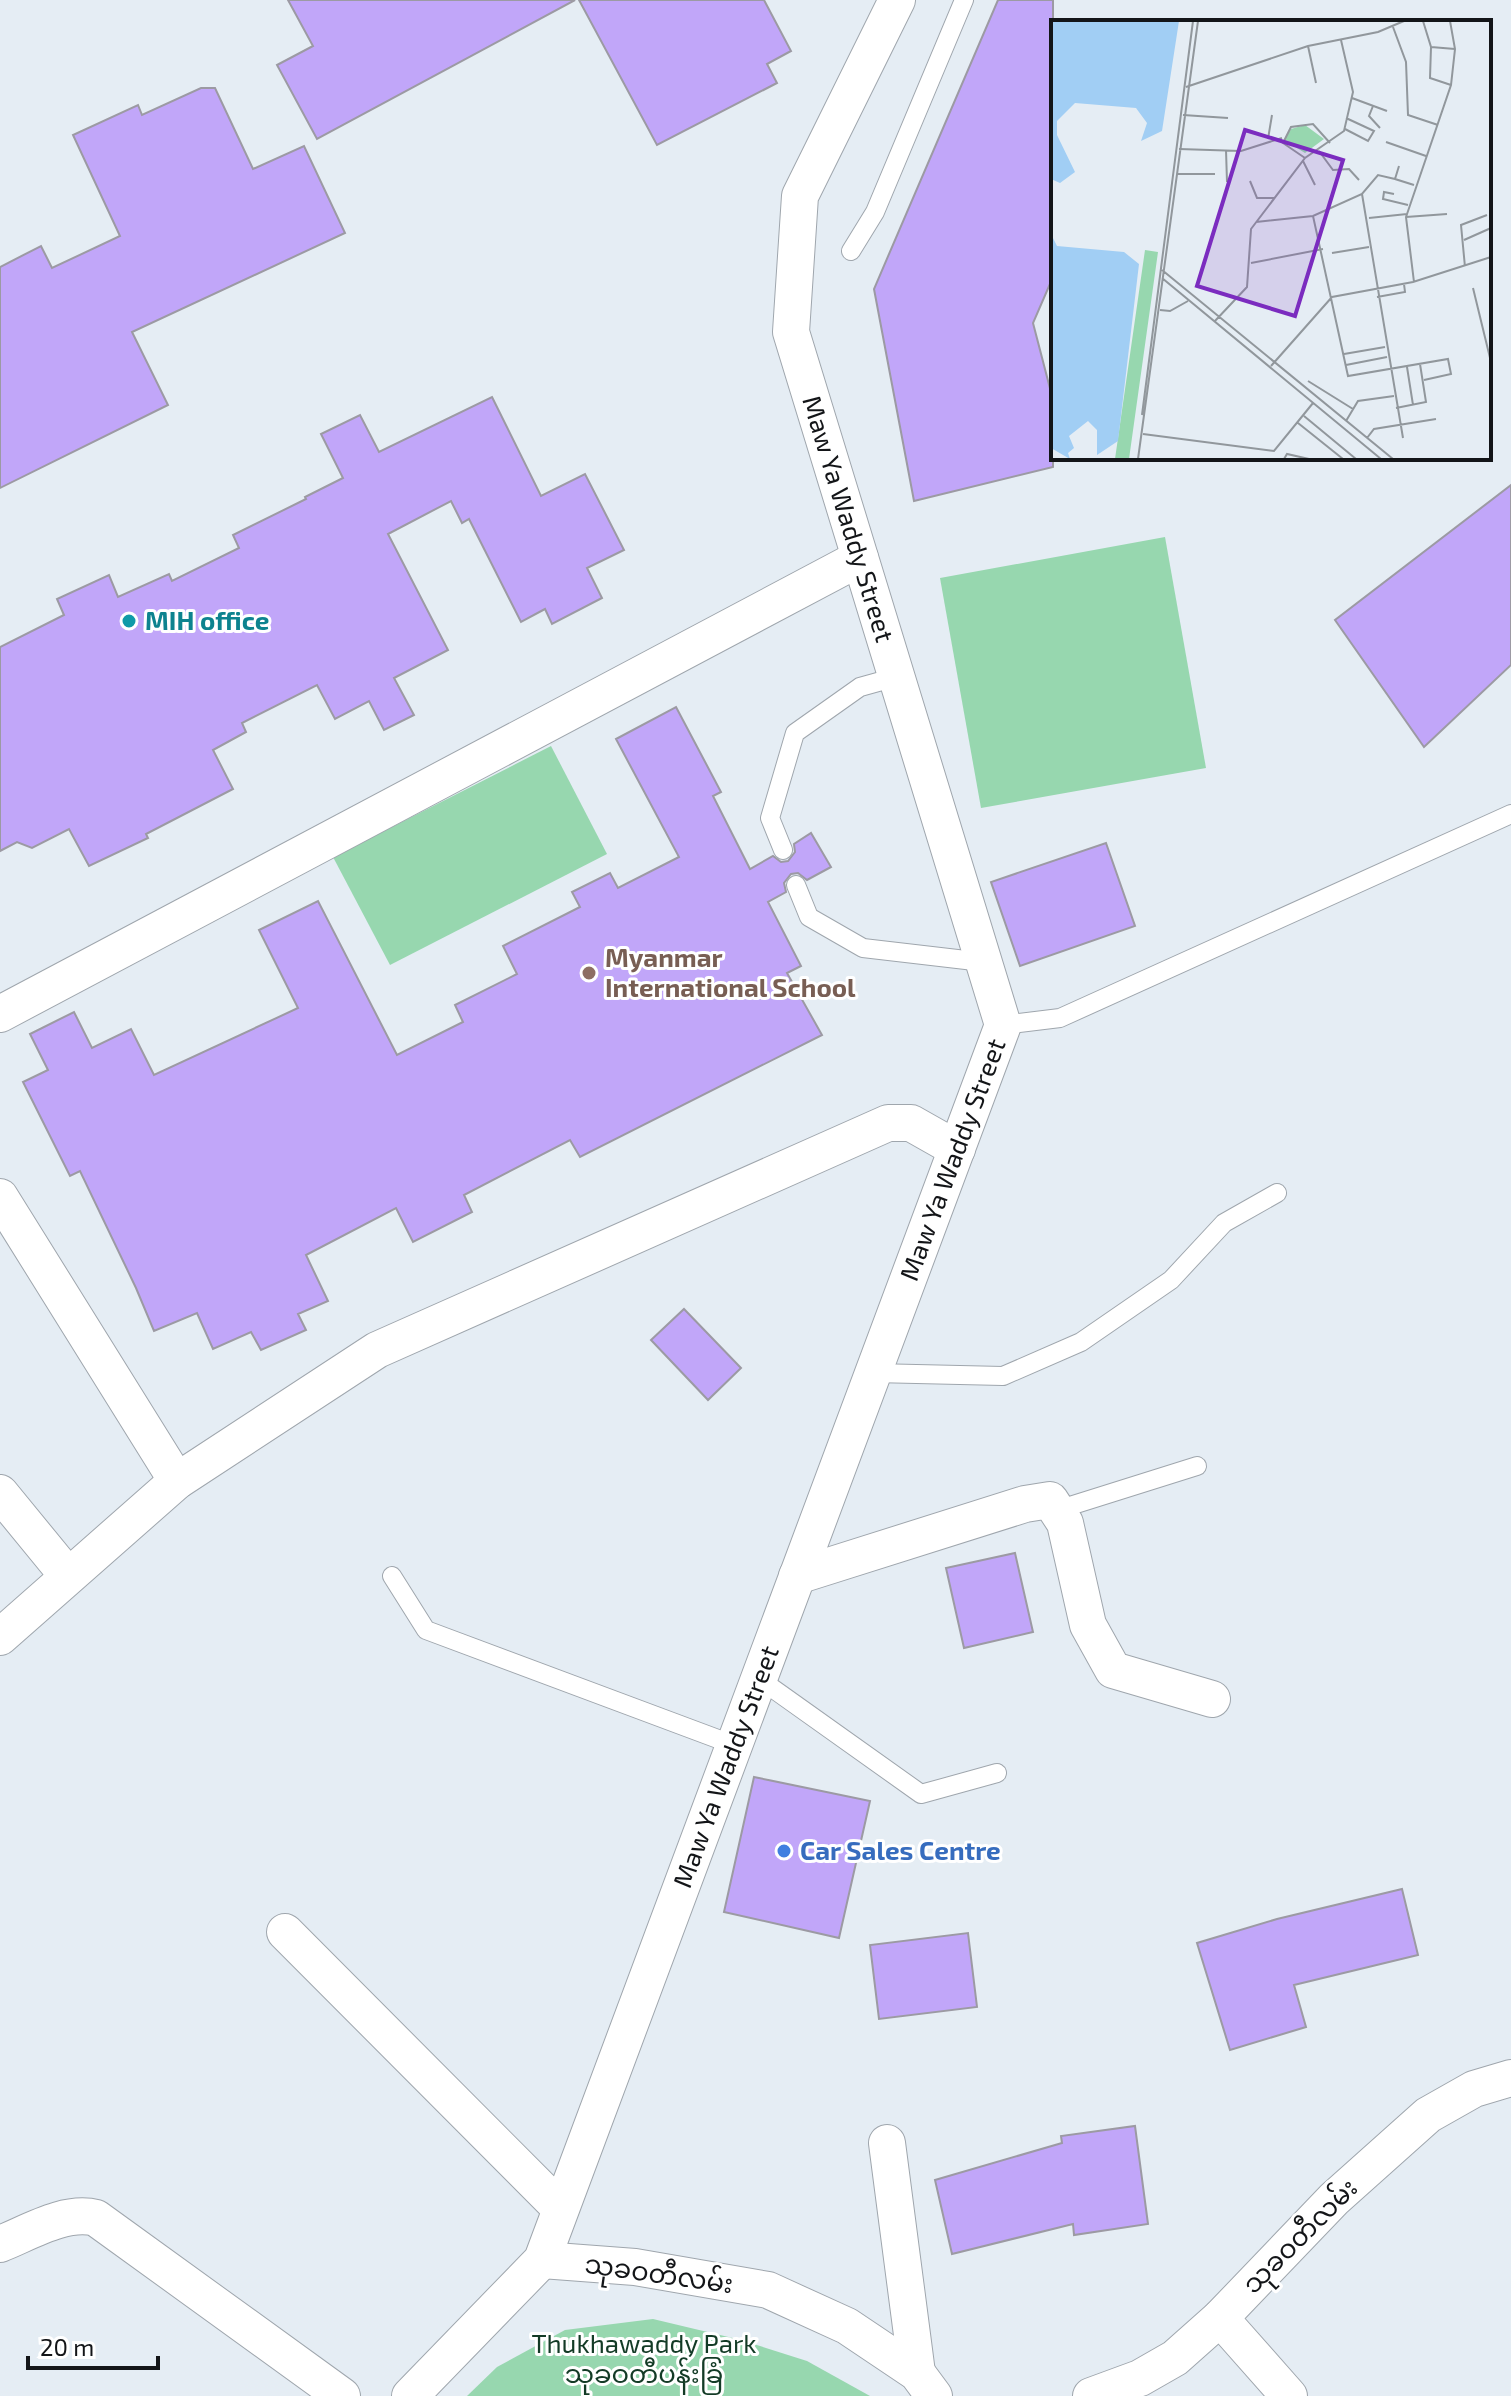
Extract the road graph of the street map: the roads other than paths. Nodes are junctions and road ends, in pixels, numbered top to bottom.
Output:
1 (897, 0) edge
2 (964, 0) edge
3 (851, 251) dead end
4 (860, 558) junction
5 (896, 677) junction
6 (1511, 814) edge
7 (783, 850) dead end
8 (796, 885) dead end
9 (983, 962) junction
10 (0, 1014) edge
11 (1003, 1025) junction
12 (957, 1149) junction
13 (1277, 1193) dead end
14 (5, 1204) edge
15 (873, 1373) junction
16 (1197, 1466) dead end
17 (177, 1481) junction
18 (0, 1493) edge
19 (1057, 1510) junction
20 (68, 1576) junction
21 (392, 1576) dead end
22 (797, 1576) junction
23 (0, 1637) edge
24 (758, 1678) junction
25 (1212, 1699) dead end
26 (734, 1745) junction
27 (997, 1773) dead end
28 (285, 1932) dead end
29 (1511, 2078) edge
30 (887, 2143) dead end
31 (560, 2208) junction
32 (0, 2244) edge
33 (542, 2260) junction
34 (1220, 2318) junction
35 (926, 2384) edge
36 (1142, 2387) edge
37 (342, 2396) edge
38 (410, 2396) edge
39 (1091, 2396) edge
40 (1289, 2396) edge

1 - 4 street, Maw Ya Waddy Street
2 - 3 lane
4 - 5 street, Maw Ya Waddy Street
4 - 10 street
5 - 7 lane
5 - 9 street, Maw Ya Waddy Street
6 - 11 lane
8 - 9 lane
9 - 11 street, Maw Ya Waddy Street
11 - 12 street, Maw Ya Waddy Street
12 - 15 street, Maw Ya Waddy Street
12 - 17 street
13 - 15 lane
14 - 17 street
15 - 22 street, Maw Ya Waddy Street
16 - 19 lane
17 - 20 street
18 - 20 street
19 - 22 street
19 - 25 street
20 - 23 street
21 - 26 lane
22 - 24 street, Maw Ya Waddy Street
24 - 26 street, Maw Ya Waddy Street
24 - 27 lane
26 - 31 street, Maw Ya Waddy Street
28 - 31 street
29 - 34 street, သုခဝတီလမ်း
30 - 35 street
31 - 33 street, Maw Ya Waddy Street
32 - 37 street
33 - 35 street, သုခဝတီလမ်း
33 - 38 street
34 - 36 street, သုခဝတီလမ်း
34 - 40 street
36 - 39 street, သုခဝတီလမ်း

